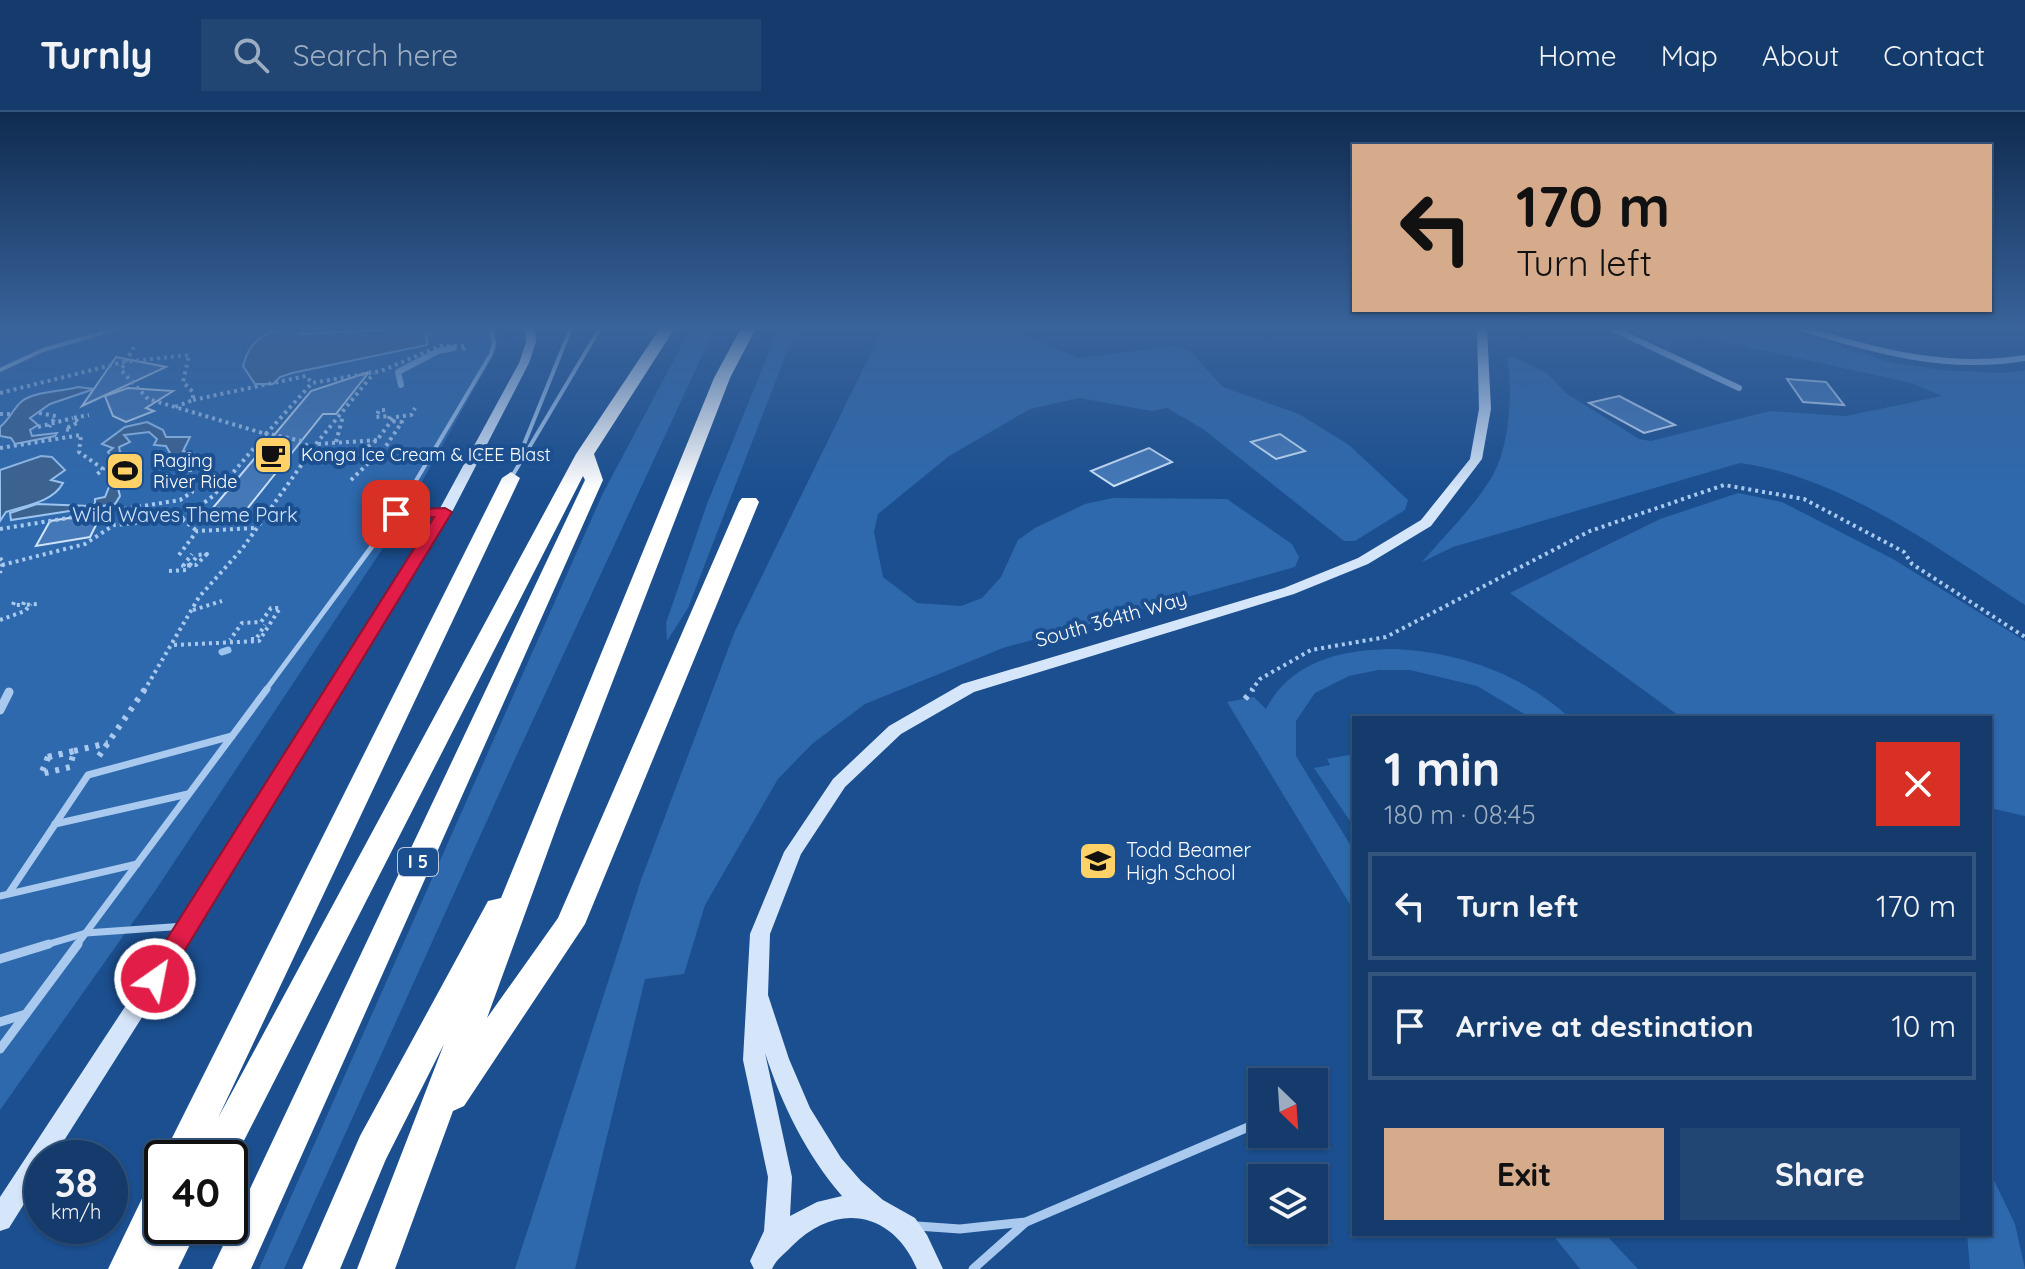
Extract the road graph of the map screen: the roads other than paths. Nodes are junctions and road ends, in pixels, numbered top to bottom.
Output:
1 (474, 382) edge
2 (514, 382) edge
3 (549, 382) edge
4 (568, 382) edge
5 (632, 382) edge
6 (720, 382) edge
7 (1484, 382) edge
8 (1726, 382) edge
9 (1739, 388) dead end
10 (585, 454) junction
11 (511, 478) junction
12 (749, 502) dead end
13 (445, 512) junction
14 (396, 514) junction
15 (9, 692) dead end
16 (0, 710) edge
17 (232, 736) junction
18 (189, 794) junction
19 (547, 815) junction
20 (55, 824) junction
21 (137, 864) junction
22 (5, 894) edge
23 (189, 926) junction
24 (86, 933) junction
25 (0, 959) edge
26 (756, 988) junction
27 (26, 1014) junction
28 (0, 1022) edge
29 (0, 1049) edge
30 (430, 1127) junction
31 (1248, 1127) edge
32 (190, 1140) edge
33 (225, 1140) edge
34 (875, 1209) junction
35 (0, 1219) edge
36 (901, 1222) junction
37 (1026, 1222) junction
38 (144, 1234) edge
39 (171, 1244) edge
40 (762, 1265) edge
41 (127, 1269) edge
42 (158, 1269) edge
43 (231, 1269) edge
44 (321, 1269) edge
45 (376, 1269) edge
46 (930, 1269) edge
47 (973, 1269) edge

1 - 14 lane
2 - 13 street
3 - 11 lane
4 - 11 lane
5 - 10 highway, I 5
6 - 19 highway
7 - 26 street, South 364th Way
8 - 9 street
10 - 33 highway, I 5
10 - 43 highway, I 5
11 - 32 highway
12 - 30 highway
13 - 14 lane
13 - 23 street
14 - 17 lane
15 - 16 street
17 - 18 lane
17 - 20 lane
18 - 20 lane
18 - 21 lane
19 - 30 highway
19 - 44 highway
20 - 22 lane
21 - 22 lane
21 - 24 lane
23 - 24 lane
23 - 35 street
24 - 25 lane
24 - 27 lane
26 - 34 street, South 364th Way
26 - 40 street, South 364th Way
27 - 28 lane
27 - 29 lane
30 - 45 highway
31 - 37 lane
34 - 36 street
34 - 40 street
36 - 37 lane
36 - 46 street
37 - 47 lane
38 - 41 highway
39 - 42 highway

